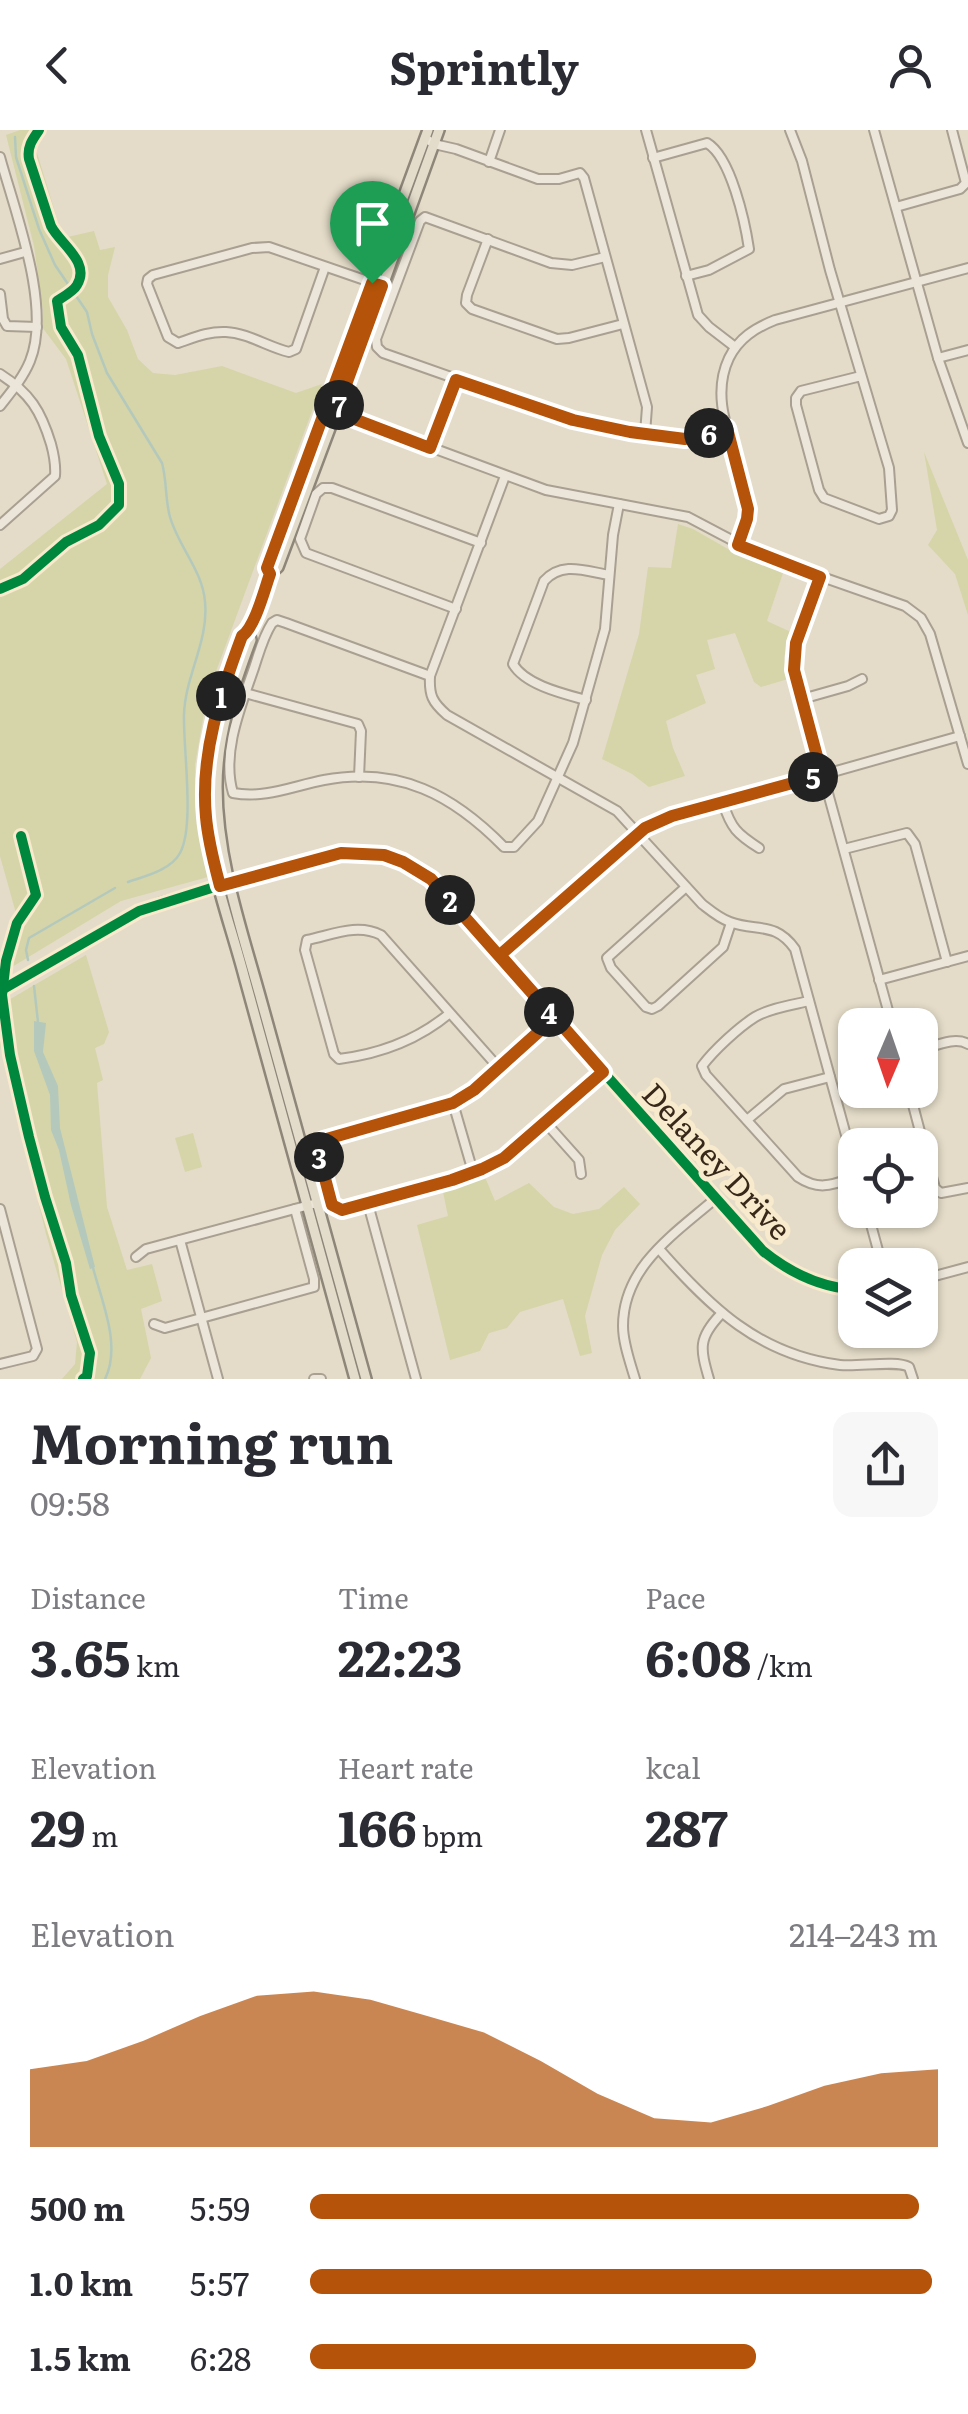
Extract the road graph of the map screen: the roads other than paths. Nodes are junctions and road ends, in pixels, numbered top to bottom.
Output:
1 (440, 130) edge
2 (500, 130) edge
3 (646, 130) edge
4 (790, 130) edge
5 (874, 130) edge
6 (952, 130) edge
7 (429, 138) edge
8 (456, 149) junction
9 (0, 156) edge
10 (654, 158) junction
11 (489, 162) junction
12 (896, 207) junction
13 (488, 239) junction
14 (26, 252) junction
15 (605, 257) junction
16 (0, 259) edge
17 (325, 267) junction
18 (968, 268) edge
19 (686, 276) junction
20 (916, 283) junction
21 (377, 284) junction
22 (0, 294) edge
23 (840, 303) junction
24 (1, 312) edge
25 (623, 324) junction
26 (37, 327) junction
27 (735, 348) junction
28 (968, 350) edge
29 (938, 358) junction
30 (0, 374) edge
31 (861, 376) junction
32 (456, 380) junction
33 (16, 386) junction
34 (0, 406) edge
35 (331, 410) junction
36 (727, 428) junction
37 (965, 428) edge
38 (645, 434) junction
39 (968, 443) edge
40 (430, 448) junction
41 (505, 476) junction
42 (618, 504) junction
43 (0, 525) edge
44 (481, 543) junction
45 (738, 545) junction
46 (609, 575) junction
47 (820, 577) junction
48 (456, 609) junction
49 (430, 676) junction
50 (862, 678) dead end
51 (246, 693) junction
52 (586, 700) junction
53 (802, 700) junction
54 (960, 736) junction
55 (968, 764) edge
56 (822, 775) junction
57 (359, 777) junction
58 (558, 778) junction
59 (723, 803) junction
60 (638, 833) junction
61 (759, 848) dead end
62 (844, 850) junction
63 (225, 884) junction
64 (686, 887) junction
65 (731, 922) junction
66 (500, 955) junction
67 (968, 956) edge
68 (947, 962) junction
69 (880, 980) junction
70 (0, 991) edge
71 (809, 1001) junction
72 (887, 1008) edge
73 (450, 1013) junction
74 (554, 1018) junction
75 (968, 1044) edge
76 (938, 1045) edge
77 (498, 1067) junction
78 (603, 1072) junction
79 (830, 1077) junction
80 (453, 1103) junction
81 (914, 1108) edge
82 (747, 1120) junction
83 (546, 1123) junction
84 (844, 1128) edge
85 (473, 1172) junction
86 (581, 1174) dead end
87 (838, 1183) edge
88 (968, 1188) edge
89 (716, 1198) junction
90 (312, 1204) junction
91 (368, 1204) junction
92 (0, 1209) edge
93 (295, 1209) junction
94 (180, 1240) junction
95 (659, 1248) junction
96 (136, 1257) dead end
97 (968, 1267) edge
98 (938, 1275) edge
99 (838, 1287) edge
100 (721, 1314) junction
101 (202, 1318) junction
102 (154, 1324) dead end
103 (0, 1364) edge
104 (218, 1379) edge
105 (355, 1379) edge
106 (366, 1379) edge
107 (416, 1379) edge
108 (635, 1379) edge
109 (708, 1379) edge
110 (913, 1379) edge

1 - 7 main road
1 - 8 street
2 - 11 street
3 - 10 street
4 - 23 street
5 - 12 street
6 - 12 street
7 - 8 street
7 - 21 main road
8 - 11 street
9 - 14 street
10 - 19 street
10 - 19 street
11 - 15 street
12 - 20 street
13 - 15 street
13 - 25 street
13 - 32 street
14 - 16 street
14 - 26 street
15 - 25 street
17 - 17 street
17 - 21 street
18 - 20 street
19 - 27 street
20 - 23 street
20 - 29 street
21 - 35 main road
22 - 24 street
23 - 27 street
23 - 31 street
24 - 26 street
25 - 38 street
26 - 33 street
27 - 36 street
28 - 29 street
29 - 37 street
30 - 33 street
31 - 31 street
32 - 38 street
32 - 40 street
33 - 34 street
33 - 43 street
35 - 40 street
35 - 63 main road
36 - 38 street
36 - 45 street
37 - 39 street
40 - 41 street
41 - 42 street
41 - 44 street
42 - 45 street
42 - 46 street
44 - 48 street
44 - 48 street
45 - 47 street
46 - 52 street
46 - 52 street
47 - 53 street
47 - 54 street
48 - 49 street
49 - 51 street
49 - 58 street
50 - 53 street
51 - 57 street
51 - 57 street
52 - 58 street
53 - 56 street
54 - 55 street
54 - 56 street
56 - 59 street
56 - 62 street
57 - 58 street
58 - 60 street
59 - 60 street
59 - 61 street
60 - 64 street
60 - 66 street
62 - 68 street
62 - 69 street
63 - 66 street, Delaney Drive
63 - 70 street, Delaney Drive
63 - 90 main road
64 - 65 street
64 - 65 street
65 - 71 street
66 - 74 street, Delaney Drive
67 - 68 street
68 - 69 street
69 - 72 street
71 - 79 street
71 - 82 street
73 - 73 street
73 - 77 street
74 - 77 street
74 - 78 street, Delaney Drive
75 - 76 street
77 - 80 street
78 - 83 street
78 - 89 street, Delaney Drive
79 - 82 street
79 - 84 street
80 - 85 street
80 - 91 street
81 - 88 street
82 - 87 street
83 - 85 street
83 - 86 street
85 - 91 street
89 - 95 street
89 - 99 street, Delaney Drive
90 - 93 street
90 - 105 main road
90 - 106 main road
91 - 107 street
92 - 103 street
93 - 94 street
93 - 101 street
94 - 96 street
94 - 101 street
95 - 100 street
95 - 108 street
97 - 98 street
100 - 109 street
100 - 110 street
101 - 102 street
101 - 104 street

